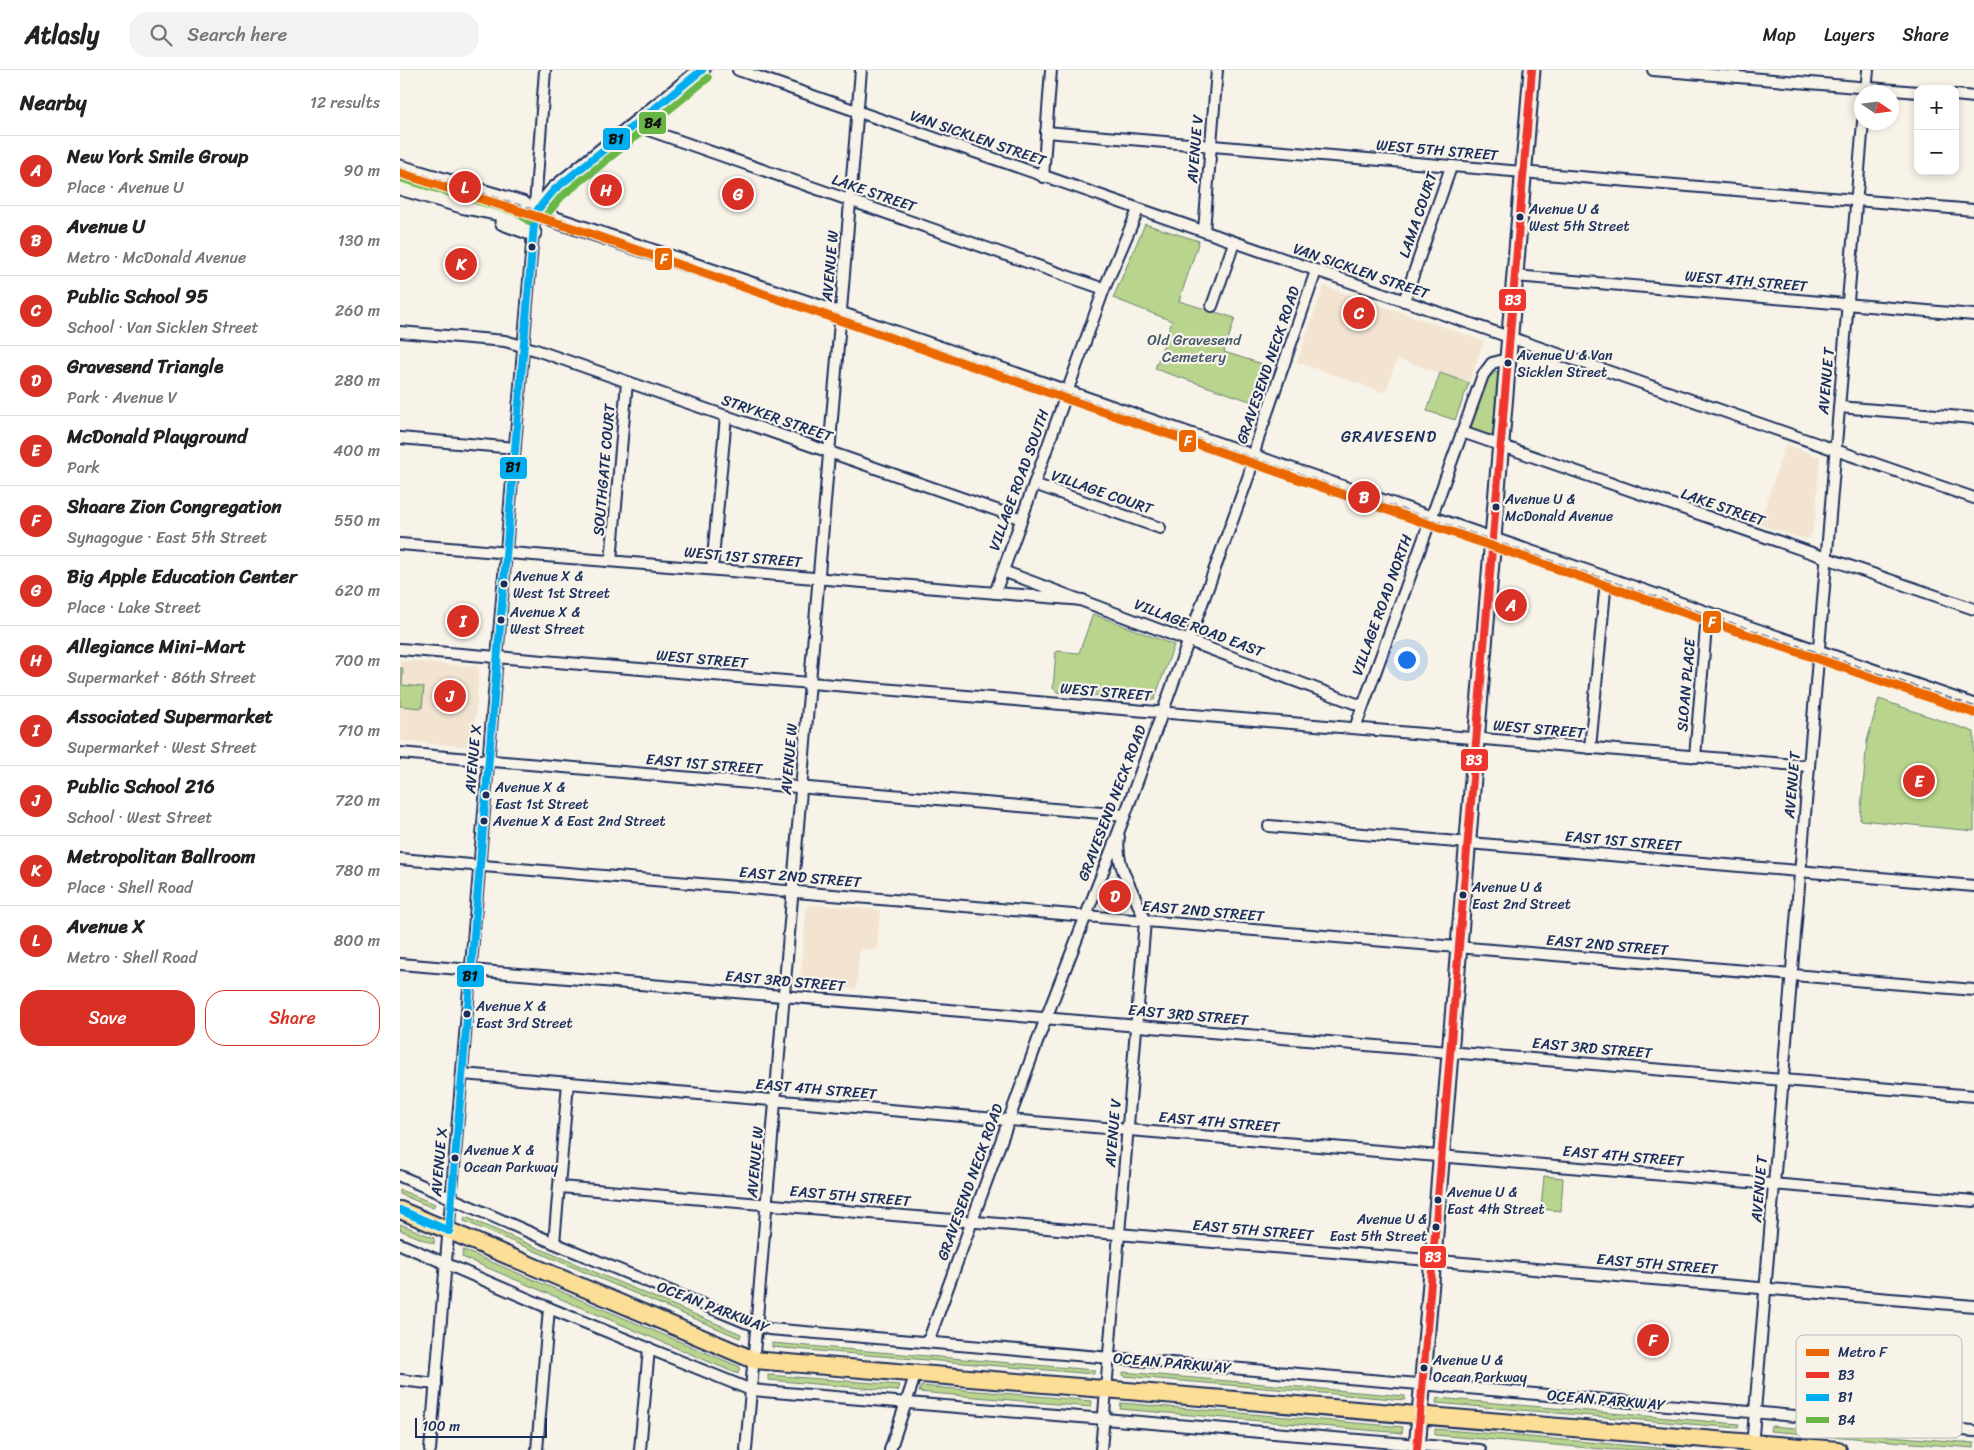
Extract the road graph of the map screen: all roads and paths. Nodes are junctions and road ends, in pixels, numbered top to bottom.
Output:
1 (545, 70) edge
2 (702, 70) edge
3 (738, 70) edge
4 (861, 70) edge
5 (1051, 70) edge
6 (1217, 70) edge
7 (1532, 70) edge
8 (1654, 70) edge
9 (1868, 70) edge
10 (1866, 85) edge
11 (1854, 89) edge
12 (1899, 91) edge
13 (1914, 92) edge
14 (1959, 95) edge
15 (1974, 97) edge
16 (857, 112) junction
17 (634, 125) junction
18 (1862, 130) edge
19 (1046, 132) junction
20 (1211, 146) junction
21 (1451, 167) junction
22 (400, 168) edge
23 (1523, 172) junction
24 (1043, 177) junction
25 (400, 187) edge
26 (850, 200) junction
27 (1857, 200) junction
28 (465, 206) junction
29 (1138, 210) junction
30 (1974, 210) edge
31 (535, 213) junction
32 (1204, 232) junction
33 (533, 233) junction
34 (1234, 243) junction
35 (1316, 271) junction
36 (1514, 276) junction
37 (1104, 289) junction
38 (1404, 301) junction
39 (1848, 304) junction
40 (1212, 306) dead end
41 (841, 315) junction
42 (1974, 315) edge
43 (400, 332) edge
44 (1509, 338) junction
45 (523, 346) junction
46 (1508, 359) junction
47 (627, 382) junction
48 (1066, 394) junction
49 (1839, 407) junction
50 (726, 416) junction
51 (1974, 418) edge
52 (1462, 432) junction
53 (400, 438) edge
54 (1500, 446) junction
55 (515, 448) junction
56 (1836, 451) junction
57 (830, 452) junction
58 (1252, 459) junction
59 (1034, 484) junction
60 (1974, 498) edge
61 (1430, 518) junction
62 (1022, 519) junction
63 (1160, 528) dead end
64 (1492, 540) junction
65 (400, 544) edge
66 (506, 552) junction
67 (1826, 558) junction
68 (611, 561) junction
69 (712, 569) junction
70 (1003, 571) junction
71 (820, 578) junction
72 (1606, 580) junction
73 (995, 593) junction
74 (1083, 600) junction
75 (1974, 609) edge
76 (1707, 615) junction
77 (1188, 640) junction
78 (400, 649) edge
79 (1818, 654) junction
80 (497, 657) junction
81 (810, 683) junction
82 (1362, 706) junction
83 (1974, 707) edge
84 (1162, 712) junction
85 (1355, 728) junction
86 (1476, 738) junction
87 (1590, 748) junction
88 (400, 753) edge
89 (1694, 757) junction
90 (488, 761) junction
91 (1808, 766) junction
92 (802, 787) junction
93 (1123, 819) junction
94 (1269, 826) dead end
95 (1467, 843) junction
96 (400, 858) edge
97 (480, 865) junction
98 (1800, 871) junction
99 (1974, 886) edge
100 (793, 892) junction
101 (1085, 916) junction
102 (1145, 921) junction
103 (1458, 947) junction
104 (400, 964) edge
105 (471, 970) junction
106 (1792, 975) junction
107 (1974, 990) edge
108 (784, 996) junction
109 (1046, 1018) junction
110 (1137, 1026) junction
111 (1450, 1052) junction
112 (462, 1074) junction
113 (1783, 1080) junction
114 (568, 1083) junction
115 (1974, 1096) edge
116 (776, 1100) junction
117 (1009, 1120) junction
118 (1128, 1130) junction
119 (1441, 1156) junction
120 (400, 1176) edge
121 (1774, 1184) junction
122 (560, 1188) junction
123 (452, 1198) junction
124 (1974, 1201) edge
125 (767, 1204) junction
126 (400, 1210) edge
127 (972, 1222) junction
128 (449, 1231) junction
129 (1120, 1234) junction
130 (554, 1243) junction
131 (400, 1244) edge
132 (1432, 1260) junction
133 (446, 1263) junction
134 (1766, 1289) junction
135 (1974, 1306) edge
136 (549, 1308) junction
137 (756, 1326) junction
138 (928, 1342) junction
139 (649, 1348) junction
140 (1109, 1358) junction
141 (754, 1360) junction
142 (916, 1373) junction
143 (400, 1380) edge
144 (436, 1384) junction
145 (1422, 1384) junction
146 (1106, 1389) junction
147 (751, 1390) junction
148 (905, 1404) junction
149 (1755, 1413) junction
150 (1420, 1415) junction
151 (1796, 1416) edge
152 (1104, 1420) junction
153 (1752, 1446) edge
154 (1417, 1447) edge
155 (430, 1450) edge
156 (537, 1450) edge
157 (640, 1450) edge
158 (746, 1450) edge
159 (890, 1450) edge
160 (1101, 1450) edge
161 (1480, 1450) edge
162 (1838, 1450) edge

1 - 31 street, AVENUE X
2 - 17 main road
3 - 16 street, VAN SICKLEN STREET
4 - 16 street, AVENUE W
5 - 19 street
6 - 20 street, AVENUE V
7 - 23 main road
8 - 11 street
9 - 10 street
12 - 13 street
14 - 15 street
16 - 24 street, VAN SICKLEN STREET
16 - 26 street, AVENUE W
17 - 26 street, LAKE STREET
17 - 31 main road
18 - 27 street, AVENUE T
19 - 20 street, WEST 5TH STREET
19 - 24 street
20 - 21 street, WEST 5TH STREET
20 - 32 street, AVENUE V
21 - 23 street, WEST 5TH STREET
21 - 38 street, LAMA COURT
22 - 31 main road
23 - 27 street, WEST 5TH STREET
23 - 36 main road
24 - 29 street, VAN SICKLEN STREET
25 - 28 main road
26 - 37 street, LAKE STREET
26 - 41 street, AVENUE W
27 - 30 street, WEST 5TH STREET
27 - 39 street, AVENUE T
28 - 31 main road
28 - 33 main road
29 - 32 street, VAN SICKLEN STREET
29 - 37 street, VILLAGE ROAD SOUTH
31 - 33 street, AVENUE X
31 - 41 main road
32 - 34 street, VAN SICKLEN STREET
33 - 45 street, AVENUE X
34 - 35 street, VAN SICKLEN STREET
34 - 40 street
35 - 38 street, VAN SICKLEN STREET
35 - 58 street, GRAVESEND NECK ROAD
36 - 39 street, WEST 4TH STREET
36 - 44 main road
37 - 48 street, VILLAGE ROAD SOUTH
38 - 44 street, VAN SICKLEN STREET
39 - 42 street, WEST 4TH STREET
39 - 49 street, AVENUE T
41 - 48 main road
41 - 57 street, AVENUE W
43 - 45 street, STRYKER STREET
44 - 46 main road
44 - 56 street, VAN SICKLEN STREET
45 - 47 street, STRYKER STREET
45 - 55 street, AVENUE X
46 - 52 street, VILLAGE ROAD NORTH
46 - 54 main road
47 - 50 street, STRYKER STREET
47 - 68 street, SOUTHGATE COURT
48 - 58 main road
48 - 59 street, VILLAGE ROAD SOUTH
49 - 51 street
49 - 56 street, AVENUE T
50 - 57 street, STRYKER STREET
50 - 69 street
52 - 54 street, LAKE STREET
52 - 61 street, VILLAGE ROAD NORTH
53 - 55 street
54 - 64 main road
54 - 67 street, LAKE STREET
55 - 66 street, AVENUE X
56 - 60 street, VAN SICKLEN STREET
56 - 67 street, AVENUE T
57 - 62 street, STRYKER STREET
57 - 71 street, AVENUE W
58 - 61 main road
58 - 77 street, GRAVESEND NECK ROAD
59 - 62 street, VILLAGE ROAD SOUTH
59 - 63 street, VILLAGE COURT
61 - 64 main road
61 - 82 street, VILLAGE ROAD NORTH
62 - 70 street, VILLAGE ROAD SOUTH
64 - 72 main road
64 - 86 main road
65 - 66 street, WEST 1ST STREET
66 - 68 street, WEST 1ST STREET
66 - 80 street, AVENUE X
67 - 75 street, LAKE STREET
67 - 79 street, AVENUE T
68 - 69 street, WEST 1ST STREET
69 - 71 street, WEST 1ST STREET
70 - 73 street, VILLAGE ROAD SOUTH
70 - 74 street, VILLAGE ROAD EAST
71 - 73 street, WEST 1ST STREET
71 - 81 street, AVENUE W
72 - 76 main road
72 - 87 street
73 - 74 street, WEST 1ST STREET
74 - 77 street, VILLAGE ROAD EAST
76 - 79 main road
76 - 89 street, SLOAN PLACE
77 - 82 street, VILLAGE ROAD EAST
77 - 84 street, GRAVESEND NECK ROAD
78 - 80 street, WEST STREET
79 - 83 main road
79 - 91 street, AVENUE T
80 - 81 street, WEST STREET
80 - 90 street, AVENUE X
81 - 84 street, WEST STREET
81 - 92 street, AVENUE W
82 - 85 street
84 - 85 street, WEST STREET
84 - 93 street, GRAVESEND NECK ROAD
85 - 86 street, WEST STREET
86 - 87 street, WEST STREET
86 - 95 main road
87 - 89 street, WEST STREET
88 - 90 street, EAST 1ST STREET
89 - 91 street, WEST STREET
90 - 92 street, EAST 1ST STREET
90 - 97 street, AVENUE X
91 - 98 street, AVENUE T
92 - 93 street, EAST 1ST STREET
92 - 100 street, AVENUE W
93 - 101 street, GRAVESEND NECK ROAD
93 - 102 street, AVENUE V
94 - 95 street, EAST 1ST STREET
95 - 98 street, EAST 1ST STREET
95 - 103 main road
96 - 97 street, EAST 2ND STREET
97 - 100 street, EAST 2ND STREET
97 - 105 street, AVENUE X
98 - 99 street, EAST 1ST STREET
98 - 106 street, AVENUE T
100 - 101 street, EAST 2ND STREET
100 - 108 street, AVENUE W
101 - 102 street, EAST 2ND STREET
101 - 109 street, GRAVESEND NECK ROAD
102 - 103 street, EAST 2ND STREET
102 - 110 street, AVENUE V
103 - 106 street, EAST 2ND STREET
103 - 111 main road
104 - 105 street, EAST 3RD STREET
105 - 108 street, EAST 3RD STREET
105 - 112 street, AVENUE X
106 - 107 street, EAST 2ND STREET
106 - 113 street, AVENUE T
108 - 109 street, EAST 3RD STREET
108 - 116 street, AVENUE W
109 - 110 street, EAST 3RD STREET
109 - 117 street, GRAVESEND NECK ROAD
110 - 111 street, EAST 3RD STREET
110 - 118 street, AVENUE V
111 - 113 street, EAST 3RD STREET
111 - 119 main road
112 - 114 street, EAST 4TH STREET
112 - 123 street, AVENUE X
113 - 115 street, EAST 3RD STREET
113 - 121 street, AVENUE T
114 - 116 street, EAST 4TH STREET
114 - 122 street
116 - 117 street, EAST 4TH STREET
116 - 125 street, AVENUE W
117 - 118 street, EAST 4TH STREET
117 - 127 street, GRAVESEND NECK ROAD
118 - 119 street, EAST 4TH STREET
118 - 129 street, AVENUE V
119 - 121 street, EAST 4TH STREET
119 - 132 main road
120 - 123 street, OCEAN PARKWAY
121 - 124 street, EAST 4TH STREET
121 - 134 street, AVENUE T
122 - 125 street, EAST 5TH STREET
122 - 130 street
123 - 128 street, AVENUE X
123 - 130 street, OCEAN PARKWAY
125 - 127 street, EAST 5TH STREET
125 - 137 street, AVENUE W
126 - 128 main road, OCEAN PARKWAY
127 - 129 street, EAST 5TH STREET
127 - 138 street, GRAVESEND NECK ROAD
128 - 133 street, AVENUE X
128 - 141 main road, OCEAN PARKWAY
129 - 132 street, EAST 5TH STREET
129 - 140 street, AVENUE V
130 - 137 street, OCEAN PARKWAY
131 - 133 street
132 - 134 street, EAST 5TH STREET
132 - 145 main road
133 - 136 street
133 - 144 street, AVENUE X
134 - 135 street, EAST 5TH STREET
134 - 149 street, AVENUE T
136 - 139 street
136 - 156 street
137 - 138 street, OCEAN PARKWAY
137 - 141 street, AVENUE W
138 - 140 street, OCEAN PARKWAY
139 - 147 street
139 - 157 street
140 - 145 street, OCEAN PARKWAY
140 - 146 street, AVENUE V
141 - 142 main road, OCEAN PARKWAY
141 - 147 street, AVENUE W
142 - 146 main road, OCEAN PARKWAY
142 - 148 street
143 - 144 street
144 - 155 street, AVENUE X
145 - 149 street, OCEAN PARKWAY
145 - 150 main road
146 - 150 main road, OCEAN PARKWAY
146 - 152 street, AVENUE V
147 - 148 street
147 - 158 street, AVENUE W
148 - 152 street
148 - 159 street
149 - 151 street, OCEAN PARKWAY
149 - 153 street, AVENUE T
150 - 153 main road, OCEAN PARKWAY
150 - 154 main road
152 - 154 street
152 - 160 street, AVENUE V
153 - 162 main road, OCEAN PARKWAY
154 - 161 street

